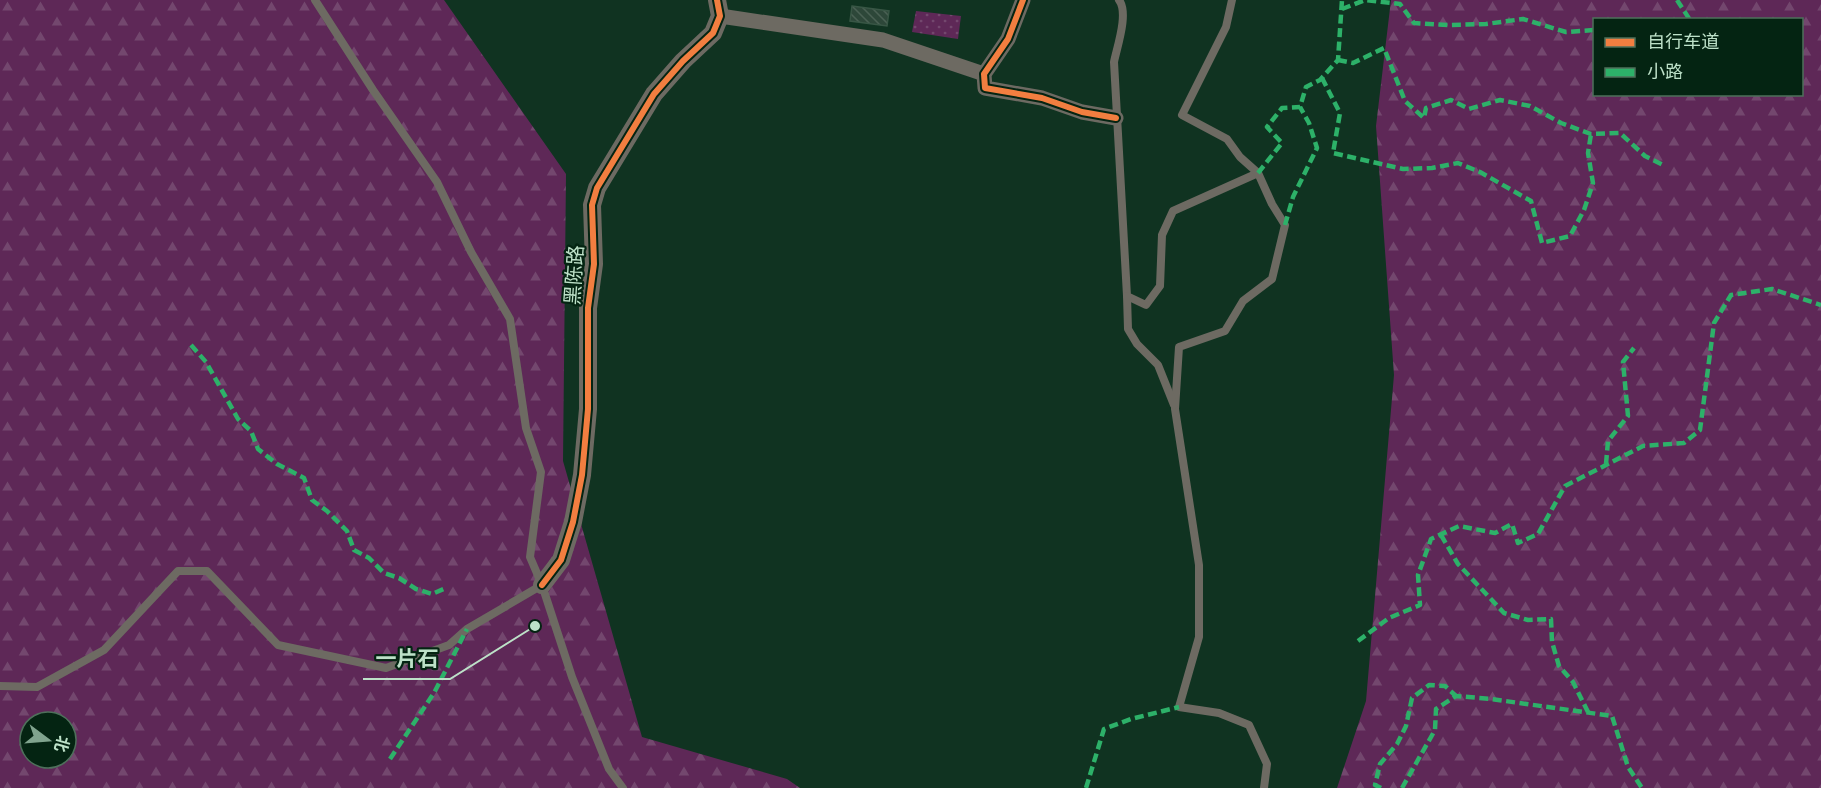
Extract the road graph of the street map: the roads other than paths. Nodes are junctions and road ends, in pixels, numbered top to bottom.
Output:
1 (315, 0) edge
2 (1023, 0) edge
3 (1119, 0) edge
4 (1232, 0) edge
5 (719, 8) edge
6 (984, 74) junction
7 (1116, 118) junction
8 (1258, 173) junction
9 (1127, 296) junction
10 (1175, 409) junction
11 (542, 585) junction
12 (0, 686) edge
13 (622, 788) edge
14 (1264, 788) edge

1 - 11 lane
2 - 6 street
3 - 7 lane
4 - 8 lane
5 - 6 street
5 - 11 street, 黑陈路
6 - 7 street
7 - 9 lane
8 - 9 lane
8 - 10 lane
9 - 10 lane
10 - 14 lane
11 - 12 lane
11 - 13 lane

